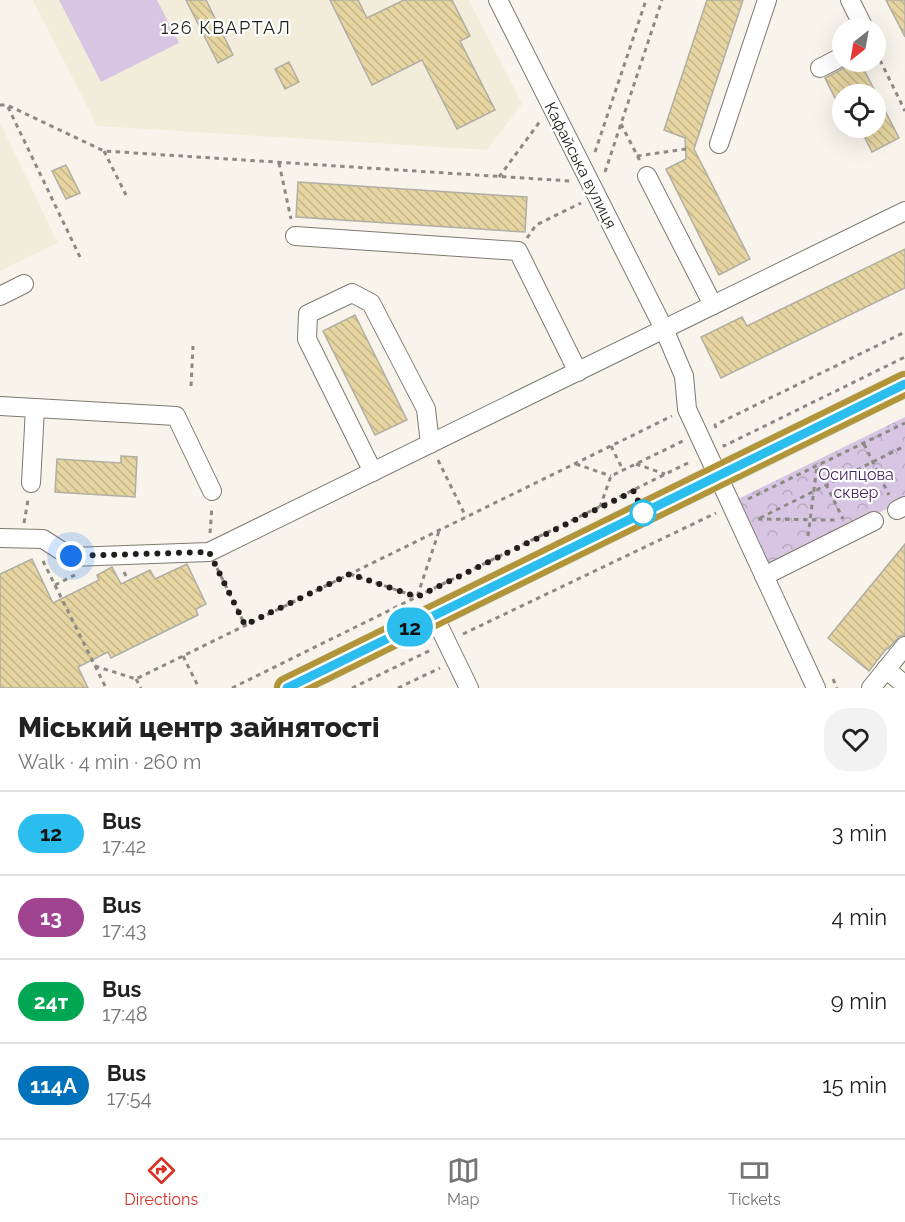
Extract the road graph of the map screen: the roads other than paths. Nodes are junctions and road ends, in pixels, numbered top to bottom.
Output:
1 (498, 0) edge
2 (767, 0) edge
3 (850, 0) edge
4 (859, 18) edge
5 (832, 62) edge
6 (820, 68) dead end
7 (719, 144) dead end
8 (647, 176) road end
9 (905, 211) edge
10 (295, 236) dead end
11 (24, 284) dead end
12 (0, 296) edge
13 (713, 306) junction
14 (664, 329) junction
15 (578, 372) junction
16 (905, 384) edge
17 (0, 406) edge
18 (35, 408) junction
19 (430, 444) junction
20 (373, 472) junction
21 (718, 477) junction
22 (31, 483) road end
23 (212, 491) road end
24 (874, 521) dead end
25 (0, 538) edge
26 (764, 576) junction
27 (434, 616) junction
28 (905, 646) edge
29 (886, 669) junction
30 (905, 685) edge
31 (287, 688) edge
32 (469, 688) edge
33 (816, 688) edge
34 (871, 688) edge

1 - 14 street, Кафайська вулиця
2 - 7 street
3 - 4 street
5 - 6 street
8 - 13 street
9 - 13 street
10 - 15 street
11 - 12 street
13 - 14 street
14 - 15 street
14 - 21 street, Кафайська вулиця
15 - 19 street
16 - 21 highway
17 - 18 street
18 - 22 street
18 - 23 street
19 - 20 street
19 - 20 street
20 - 25 street
21 - 26 street
21 - 27 highway
24 - 26 street
26 - 33 street
27 - 31 highway
27 - 32 street
28 - 29 street
29 - 30 street
29 - 34 street

